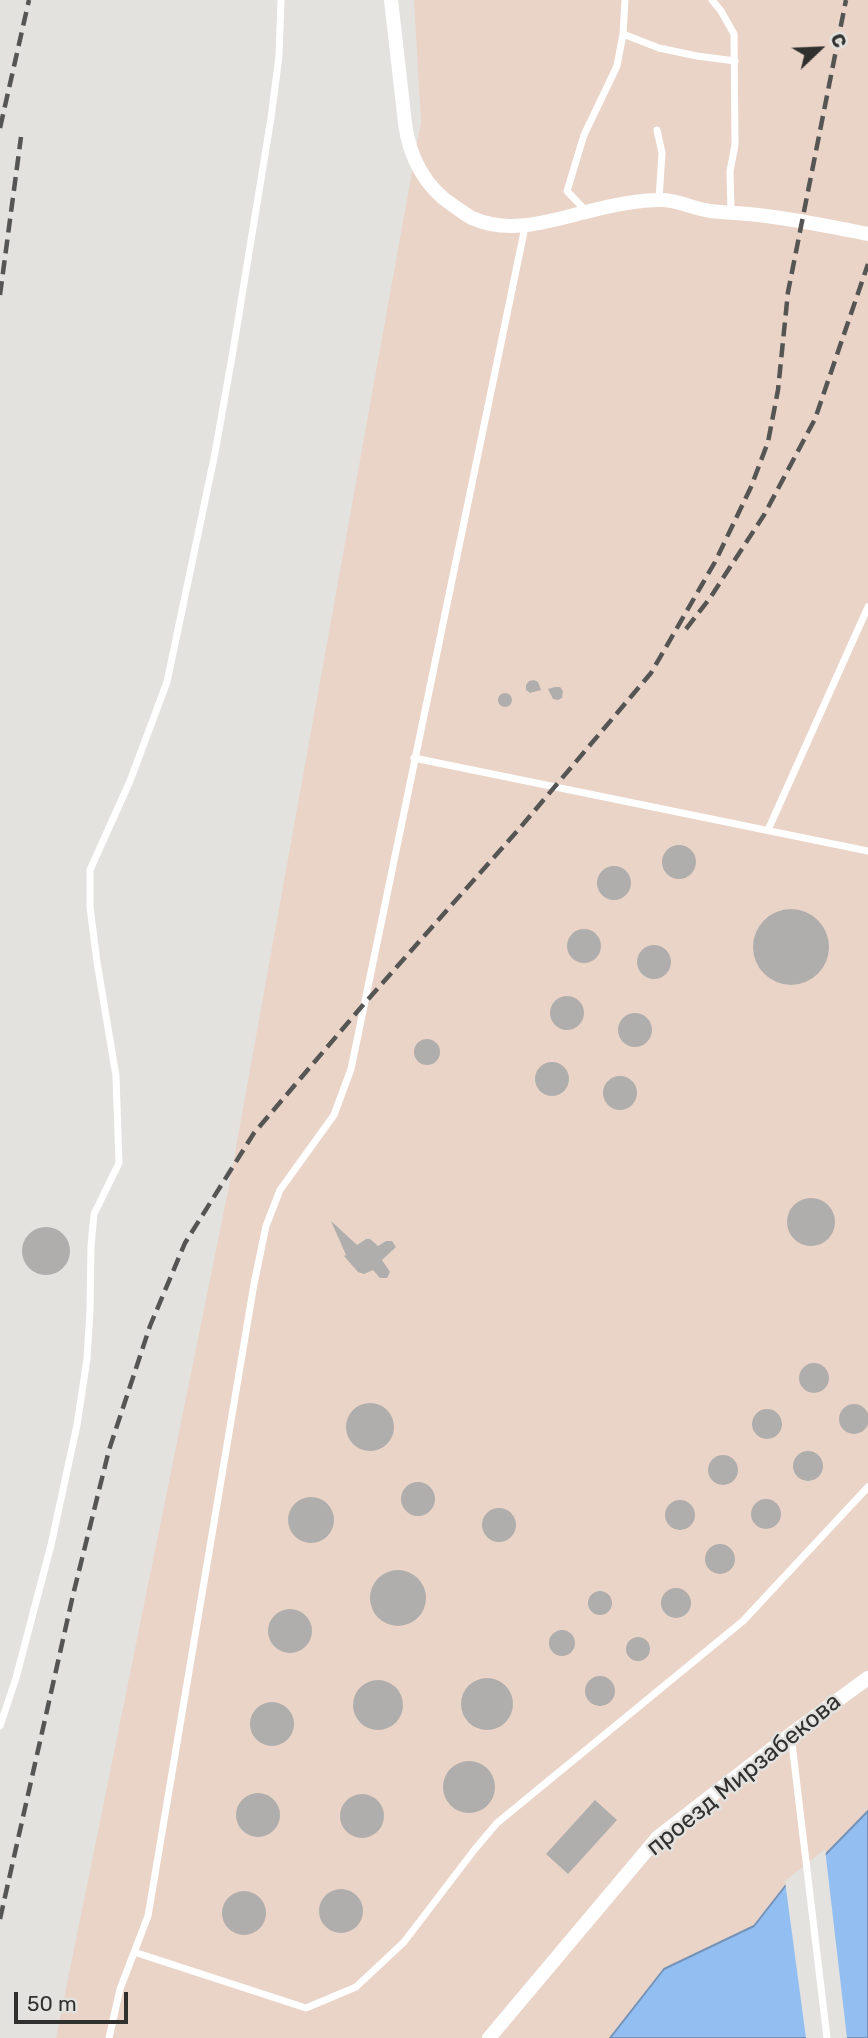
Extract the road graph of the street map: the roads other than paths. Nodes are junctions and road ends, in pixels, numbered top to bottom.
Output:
1 (281, 0) edge
2 (391, 0) edge
3 (625, 0) edge
4 (712, 0) edge
5 (623, 34) junction
6 (735, 61) junction
7 (657, 130) dead end
8 (659, 200) junction
9 (587, 211) junction
10 (731, 212) junction
11 (525, 227) junction
12 (868, 234) edge
13 (868, 607) edge
14 (414, 758) junction
15 (768, 830) junction
16 (868, 851) edge
17 (868, 1486) edge
18 (868, 1678) edge
19 (0, 1726) edge
20 (791, 1734) junction
21 (134, 1952) junction
22 (109, 2038) edge
23 (489, 2038) edge
24 (827, 2038) edge

1 - 19 lane
2 - 11 street
3 - 5 lane
4 - 6 lane
5 - 6 lane
5 - 9 lane
6 - 10 lane
7 - 8 lane
8 - 9 street
8 - 10 street
9 - 11 street
10 - 12 street
11 - 14 lane
13 - 15 lane
14 - 15 lane
14 - 21 lane
15 - 16 lane
17 - 21 lane
18 - 20 street, проезд Мирзабекова
20 - 23 street, проезд Мирзабекова
20 - 24 lane
21 - 22 lane

